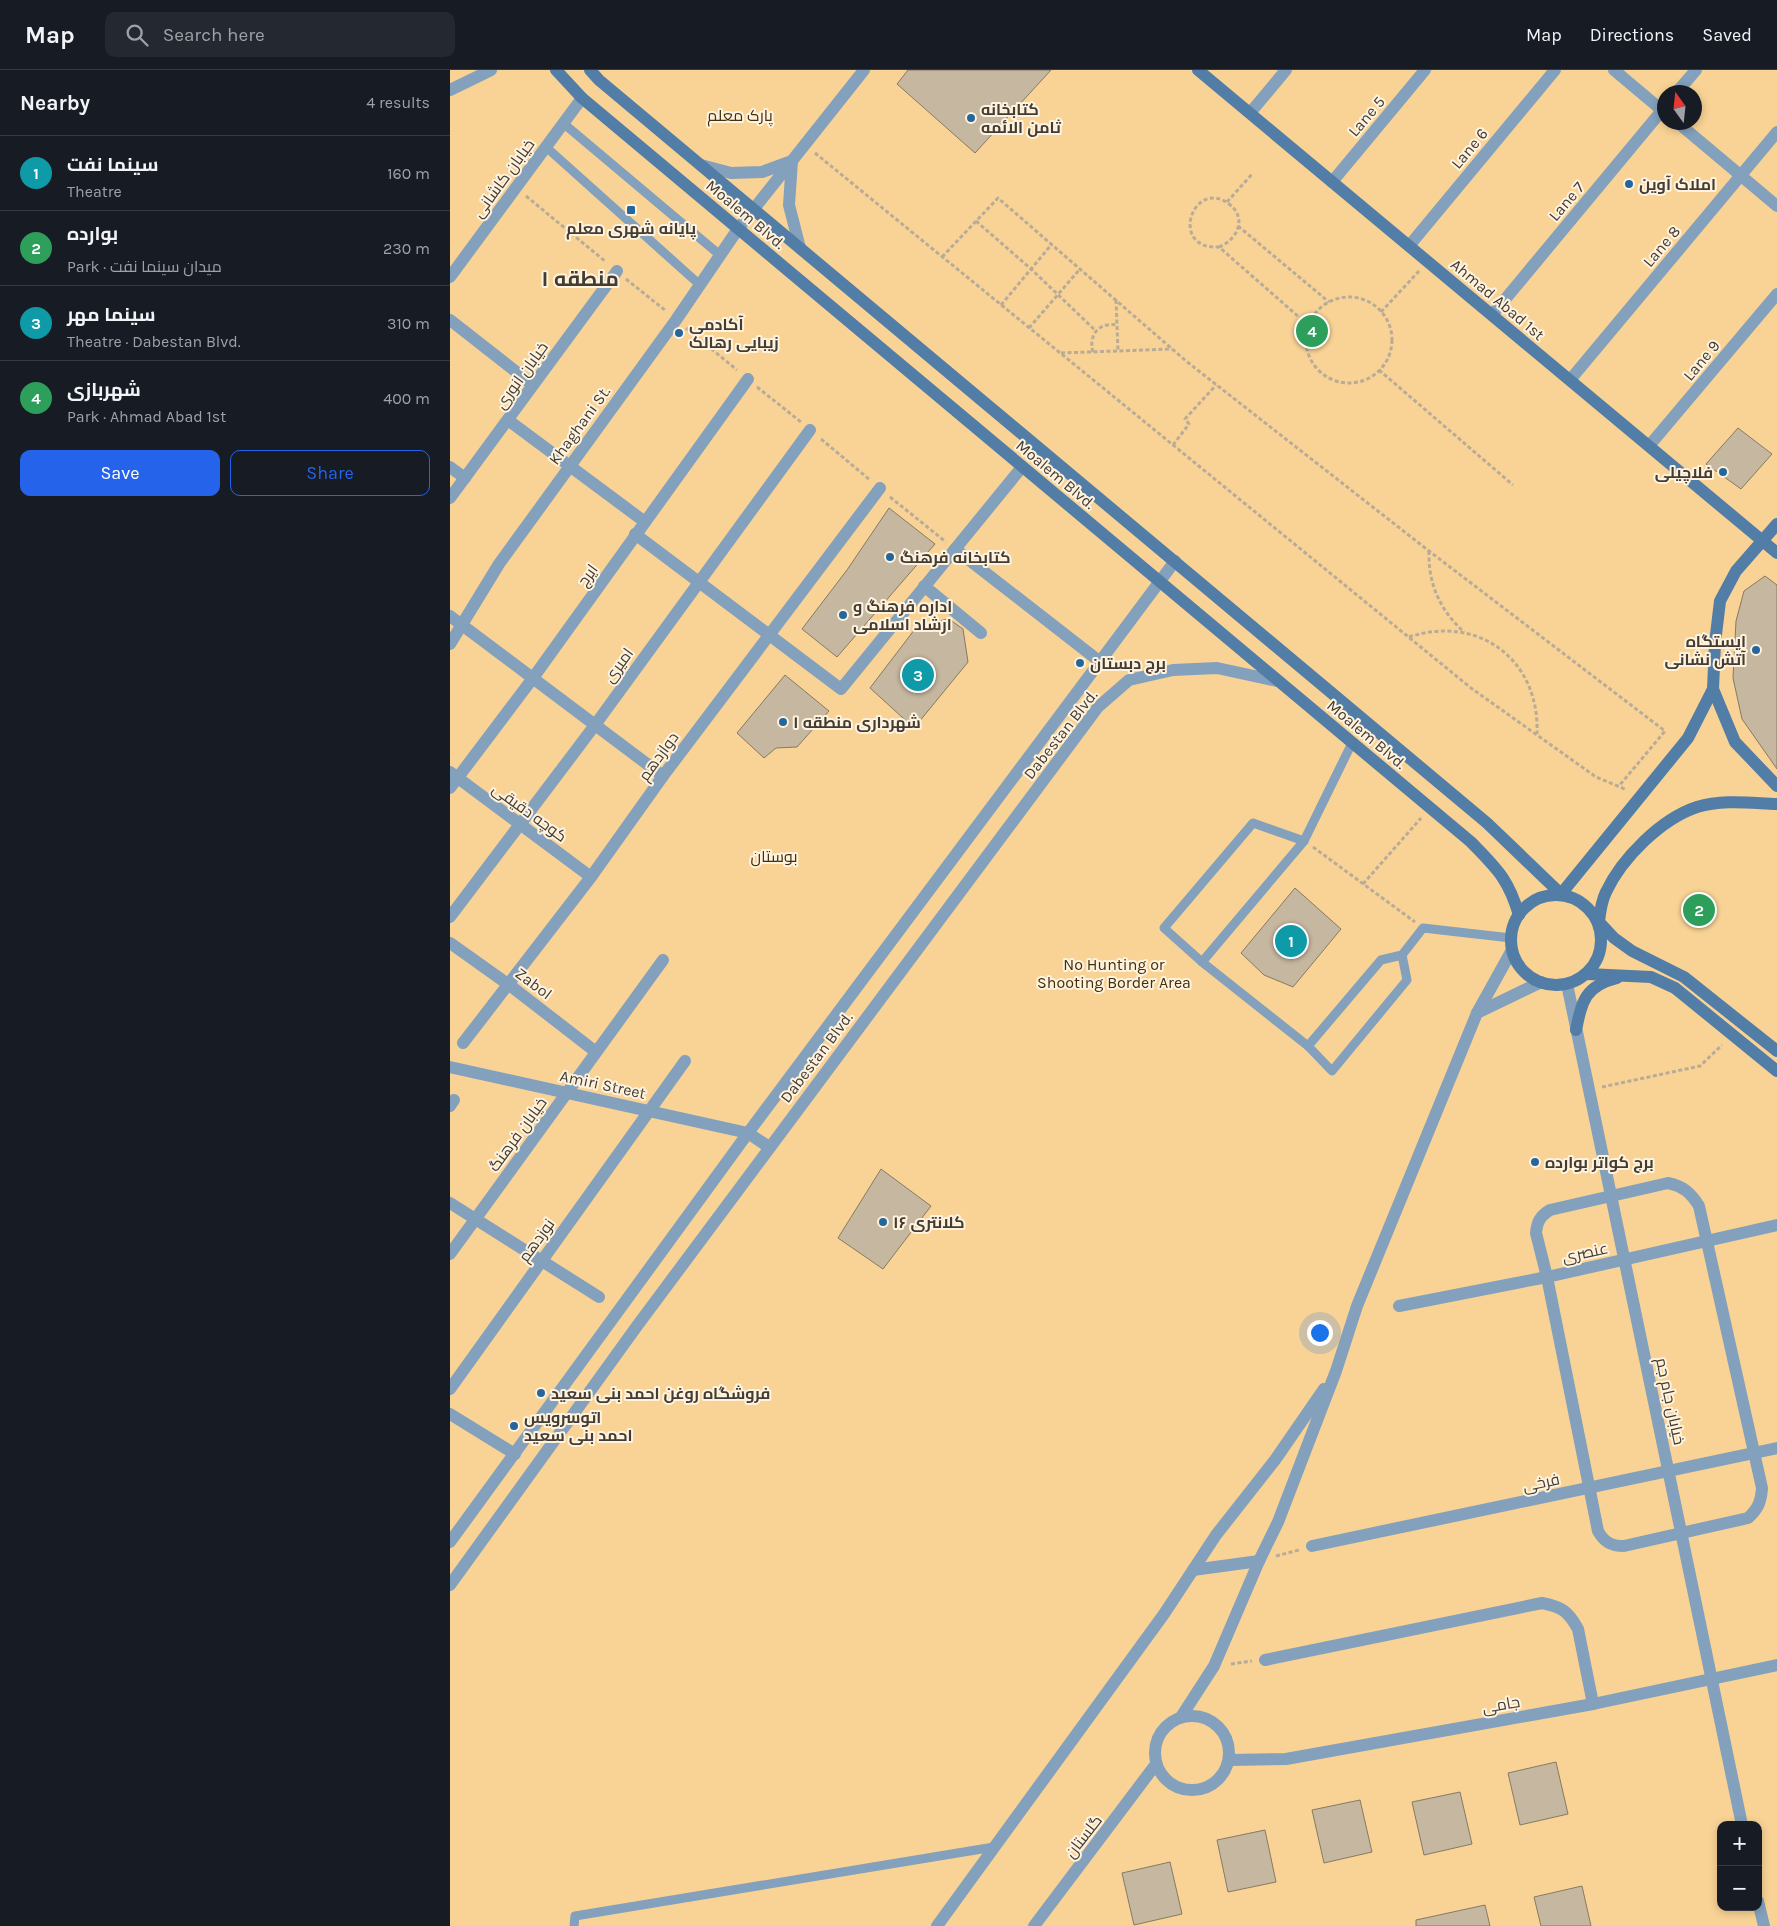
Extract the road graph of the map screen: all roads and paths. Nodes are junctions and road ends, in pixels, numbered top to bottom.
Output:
1 (491, 70) edge
2 (556, 70) edge
3 (590, 70) edge
4 (864, 70) edge
5 (1198, 70) edge
6 (1286, 70) edge
7 (1425, 70) edge
8 (1554, 70) edge
9 (1614, 70) edge
10 (1696, 70) edge
11 (1683, 85) edge
12 (450, 90) edge
13 (582, 98) junction
14 (1657, 104) edge
15 (1250, 113) junction
16 (1657, 118) edge
17 (564, 123) junction
18 (1687, 130) edge
19 (1777, 132) edge
20 (805, 145) junction
21 (546, 147) junction
22 (792, 161) junction
23 (701, 165) junction
24 (1253, 173) dead end
25 (1741, 175) junction
26 (1332, 182) junction
27 (516, 188) junction
28 (1227, 202) junction
29 (1777, 206) edge
30 (754, 209) junction
31 (976, 221) junction
32 (1238, 226) junction
33 (738, 229) junction
34 (1052, 244) junction
35 (1409, 246) junction
36 (1219, 247) junction
37 (800, 248) junction
38 (721, 256) junction
39 (942, 257) junction
40 (1428, 262) junction
41 (1031, 269) junction
42 (1080, 269) junction
43 (617, 271) junction
44 (450, 277) edge
45 (700, 285) junction
46 (1058, 294) junction
47 (1777, 294) edge
48 (1116, 300) junction
49 (1329, 302) junction
50 (1001, 305) junction
51 (1381, 312) junction
52 (1492, 315) junction
53 (450, 320) edge
54 (676, 320) junction
55 (1117, 325) junction
56 (1308, 325) junction
57 (1029, 328) junction
58 (1096, 331) junction
59 (1172, 349) junction
60 (1118, 351) junction
61 (1093, 352) junction
62 (1060, 353) junction
63 (1380, 370) junction
64 (748, 379) junction
65 (1570, 380) junction
66 (533, 385) junction
67 (1216, 385) junction
68 (508, 420) junction
69 (810, 430) junction
70 (1173, 445) junction
71 (1649, 446) junction
72 (570, 465) junction
73 (450, 467) edge
74 (1022, 467) junction
75 (465, 478) junction
76 (1513, 485) dead end
77 (880, 488) junction
78 (450, 498) edge
79 (645, 522) junction
80 (1777, 524) edge
81 (635, 534) junction
82 (1763, 541) junction
83 (955, 549) junction
84 (1429, 551) junction
85 (1777, 553) edge
86 (1175, 561) junction
87 (1159, 581) junction
88 (699, 582) junction
89 (924, 586) junction
90 (450, 616) edge
91 (462, 625) junction
92 (981, 633) dead end
93 (1465, 633) junction
94 (769, 635) junction
95 (1408, 637) junction
96 (450, 644) edge
97 (1099, 662) junction
98 (533, 678) junction
99 (1278, 680) junction
100 (1713, 689) junction
101 (595, 725) junction
102 (1537, 735) junction
103 (1352, 743) junction
104 (663, 776) junction
105 (452, 779) edge
106 (1619, 786) junction
107 (1777, 786) edge
108 (1641, 795) junction
109 (1777, 804) edge
110 (1430, 808) junction
111 (520, 824) junction
112 (1304, 841) junction
113 (591, 877) junction
114 (1364, 884) junction
115 (1561, 894) junction
116 (1519, 915) junction
117 (450, 917) edge
118 (1598, 922) junction
119 (1423, 928) junction
120 (450, 942) edge
121 (1512, 944) junction
122 (1402, 955) junction
123 (663, 960) dead end
124 (1202, 962) junction
125 (1587, 974) junction
126 (1633, 976) junction
127 (1541, 982) junction
128 (508, 984) junction
129 (1567, 984) junction
130 (1477, 1013) junction
131 (1576, 1030) junction
132 (1732, 1035) junction
133 (463, 1043) dead end
134 (1308, 1046) junction
135 (1777, 1051) edge
136 (596, 1052) junction
137 (685, 1061) dead end
138 (450, 1068) edge
139 (1777, 1071) edge
140 (1589, 1089) junction
141 (567, 1093) junction
142 (649, 1111) junction
143 (748, 1133) junction
144 (769, 1148) junction
145 (1611, 1196) junction
146 (450, 1203) edge
147 (475, 1220) junction
148 (1777, 1225) edge
149 (1707, 1241) junction
150 (450, 1254) edge
151 (1625, 1260) junction
152 (540, 1262) junction
153 (1547, 1277) junction
154 (599, 1297) dead end
155 (1399, 1306) dead end
156 (1336, 1371) junction
157 (450, 1389) edge
158 (450, 1414) edge
159 (1777, 1448) edge
160 (1754, 1453) junction
161 (515, 1454) junction
162 (1669, 1472) junction
163 (1589, 1488) junction
164 (1682, 1533) junction
165 (450, 1542) edge
166 (1312, 1546) joint
167 (1259, 1562) junction
168 (1193, 1570) junction
169 (450, 1585) edge
170 (1265, 1660) joint
171 (1777, 1665) edge
172 (1214, 1666) junction
173 (1710, 1679) junction
174 (1594, 1704) junction
175 (1181, 1717) junction
176 (1229, 1760) junction
177 (1156, 1764) junction
178 (1741, 1821) edge
179 (994, 1847) junction
180 (1760, 1911) edge
181 (574, 1926) edge
182 (937, 1926) edge
183 (1034, 1926) edge
184 (1764, 1926) edge

1 - 12 street
2 - 13 main road, Moalem Blvd.
3 - 23 main road, Moalem Blvd.
4 - 20 street, Khaghani St.
5 - 15 main road, Ahmad Abad 1st
6 - 15 street
7 - 26 street, Lane 5
8 - 35 street, Lane 6
9 - 14 street
10 - 11 street
13 - 17 street, خیابان کاشانی
13 - 33 main road, Moalem Blvd.
15 - 26 main road, Ahmad Abad 1st
16 - 52 street, Lane 7
17 - 21 street, خیابان کاشانی
17 - 38 lane
18 - 25 street
19 - 25 street, Lane 8
20 - 22 street, Khaghani St.
20 - 39 path
21 - 27 street, خیابان کاشانی
21 - 45 lane
22 - 23 street
22 - 30 street, Khaghani St.
22 - 37 street
23 - 30 main road, Moalem Blvd.
24 - 28 path
25 - 29 street
25 - 65 street, Lane 8
26 - 35 main road, Ahmad Abad 1st
27 - 43 path
27 - 44 street, خیابان کاشانی
28 - 32 path
28 - 36 path
30 - 33 street, Khaghani St.
30 - 37 main road, Moalem Blvd.
31 - 34 path
31 - 39 path
31 - 41 path
32 - 36 path
32 - 49 path
33 - 38 street, Khaghani St.
33 - 74 main road, Moalem Blvd.
34 - 41 path
34 - 42 path
35 - 40 main road, Ahmad Abad 1st
36 - 56 path
37 - 86 main road, Moalem Blvd.
38 - 45 street, Khaghani St.
39 - 50 path
40 - 51 path
40 - 52 main road, Ahmad Abad 1st
41 - 46 path
41 - 50 path
42 - 46 path
42 - 48 path
43 - 54 path
43 - 66 street, خیابان انوری
45 - 54 street, Khaghani St.
46 - 57 path
46 - 58 path
47 - 71 street, Lane 9
48 - 55 path
48 - 59 path
49 - 51 path
49 - 56 path
50 - 57 path
51 - 63 path
52 - 65 main road, Ahmad Abad 1st
53 - 66 street
54 - 64 path
54 - 72 street, Khaghani St.
55 - 58 path
55 - 60 path
56 - 63 path
57 - 62 path
58 - 61 path
59 - 60 path
59 - 67 path
60 - 61 path
61 - 62 path
62 - 70 path
63 - 76 path
64 - 69 path
64 - 79 street, ایرج
65 - 71 main road, Ahmad Abad 1st
66 - 68 street, خیابان انوری
67 - 70 path
67 - 84 path
68 - 72 street
68 - 75 street, خیابان انوری
69 - 77 path
69 - 88 street, امیری
70 - 95 path
71 - 82 main road, Ahmad Abad 1st
72 - 79 street
72 - 91 street, Khaghani St.
73 - 75 street
74 - 83 street
74 - 87 main road, Moalem Blvd.
75 - 78 street, خیابان انوری
77 - 83 path
77 - 94 street, دوازدهم
79 - 81 street, ایرج
80 - 82 main road
81 - 88 street
81 - 98 street, ایرج
82 - 85 main road, Ahmad Abad 1st
82 - 100 main road
83 - 89 street
83 - 97 street
84 - 93 path
84 - 106 path
86 - 87 street, Dabestan Blvd.
86 - 115 main road, Moalem Blvd.
87 - 97 street, Dabestan Blvd.
87 - 99 main road, Moalem Blvd.
88 - 94 street
88 - 101 street, امیری
89 - 92 street
89 - 94 street
90 - 91 street
91 - 96 street, Khaghani St.
91 - 98 street
93 - 95 path
93 - 102 path
94 - 104 street, دوازدهم
95 - 102 path
97 - 143 street, Dabestan Blvd.
98 - 101 street
98 - 105 street, ایرج
99 - 103 main road, Moalem Blvd.
99 - 144 street, Dabestan Blvd.
100 - 107 main road
100 - 108 main road
101 - 104 street
101 - 111 street, امیری
102 - 106 path
103 - 110 main road, Moalem Blvd.
103 - 112 lane
104 - 113 street, دوازدهم
105 - 111 street, کوچه دقیقی
106 - 108 path
108 - 115 main road
109 - 118 main road
110 - 114 path
110 - 116 main road, Moalem Blvd.
111 - 113 street, کوچه دقیقی
111 - 117 street, امیری
112 - 114 path
112 - 124 lane
112 - 124 lane
113 - 128 street, دوازدهم
114 - 119 path
115 - 116 main road
115 - 118 main road
116 - 121 main road
118 - 125 main road
118 - 135 main road
119 - 121 lane
119 - 122 lane
120 - 128 street, Zabol
121 - 127 main road
121 - 130 street
122 - 134 lane
122 - 134 lane
123 - 136 street, خیابان فرهنگ
124 - 134 lane
125 - 126 main road
125 - 129 main road
126 - 131 main road
126 - 132 main road
127 - 129 main road
127 - 130 street
128 - 133 street, دوازدهم
128 - 136 street, Zabol
129 - 131 street, خیابان جام جم
130 - 156 street
131 - 140 street, خیابان جام جم
132 - 139 main road
132 - 140 path
136 - 141 street, خیابان فرهنگ
137 - 142 street, نوزدهم
138 - 141 street, Amiri Street
140 - 145 street, خیابان جام جم
141 - 142 street, Amiri Street
141 - 147 street, خیابان فرهنگ
142 - 143 street, Amiri Street
142 - 152 street, نوزدهم
143 - 144 street
143 - 161 street, Dabestan Blvd.
144 - 169 street, Dabestan Blvd.
145 - 149 street
145 - 151 street, خیابان جام جم
145 - 153 street
146 - 147 street
147 - 150 street, خیابان فرهنگ
147 - 152 street
148 - 149 street, عنصری
149 - 151 street, عنصری
149 - 160 street
151 - 153 street, عنصری
151 - 162 street, خیابان جام جم
152 - 154 street
152 - 157 street, نوزدهم
153 - 155 street, عنصری
153 - 163 street
156 - 167 street
156 - 168 street
158 - 161 street
159 - 160 street, فرخی
160 - 162 street, فرخی
160 - 164 street
161 - 165 street, Dabestan Blvd.
162 - 163 street, فرخی
162 - 164 street, خیابان جام جم
163 - 164 street
163 - 166 street, فرخی
164 - 173 street, خیابان جام جم
166 - 167 path
167 - 168 street
167 - 172 street
168 - 179 street
170 - 172 path
170 - 174 street
171 - 173 street, جامی
172 - 175 street
173 - 174 street, جامی
173 - 178 street, خیابان جام جم
174 - 176 street, جامی
175 - 176 street
175 - 177 street
176 - 177 street
177 - 183 street, گلستان
179 - 181 lane
179 - 182 street
180 - 184 street

